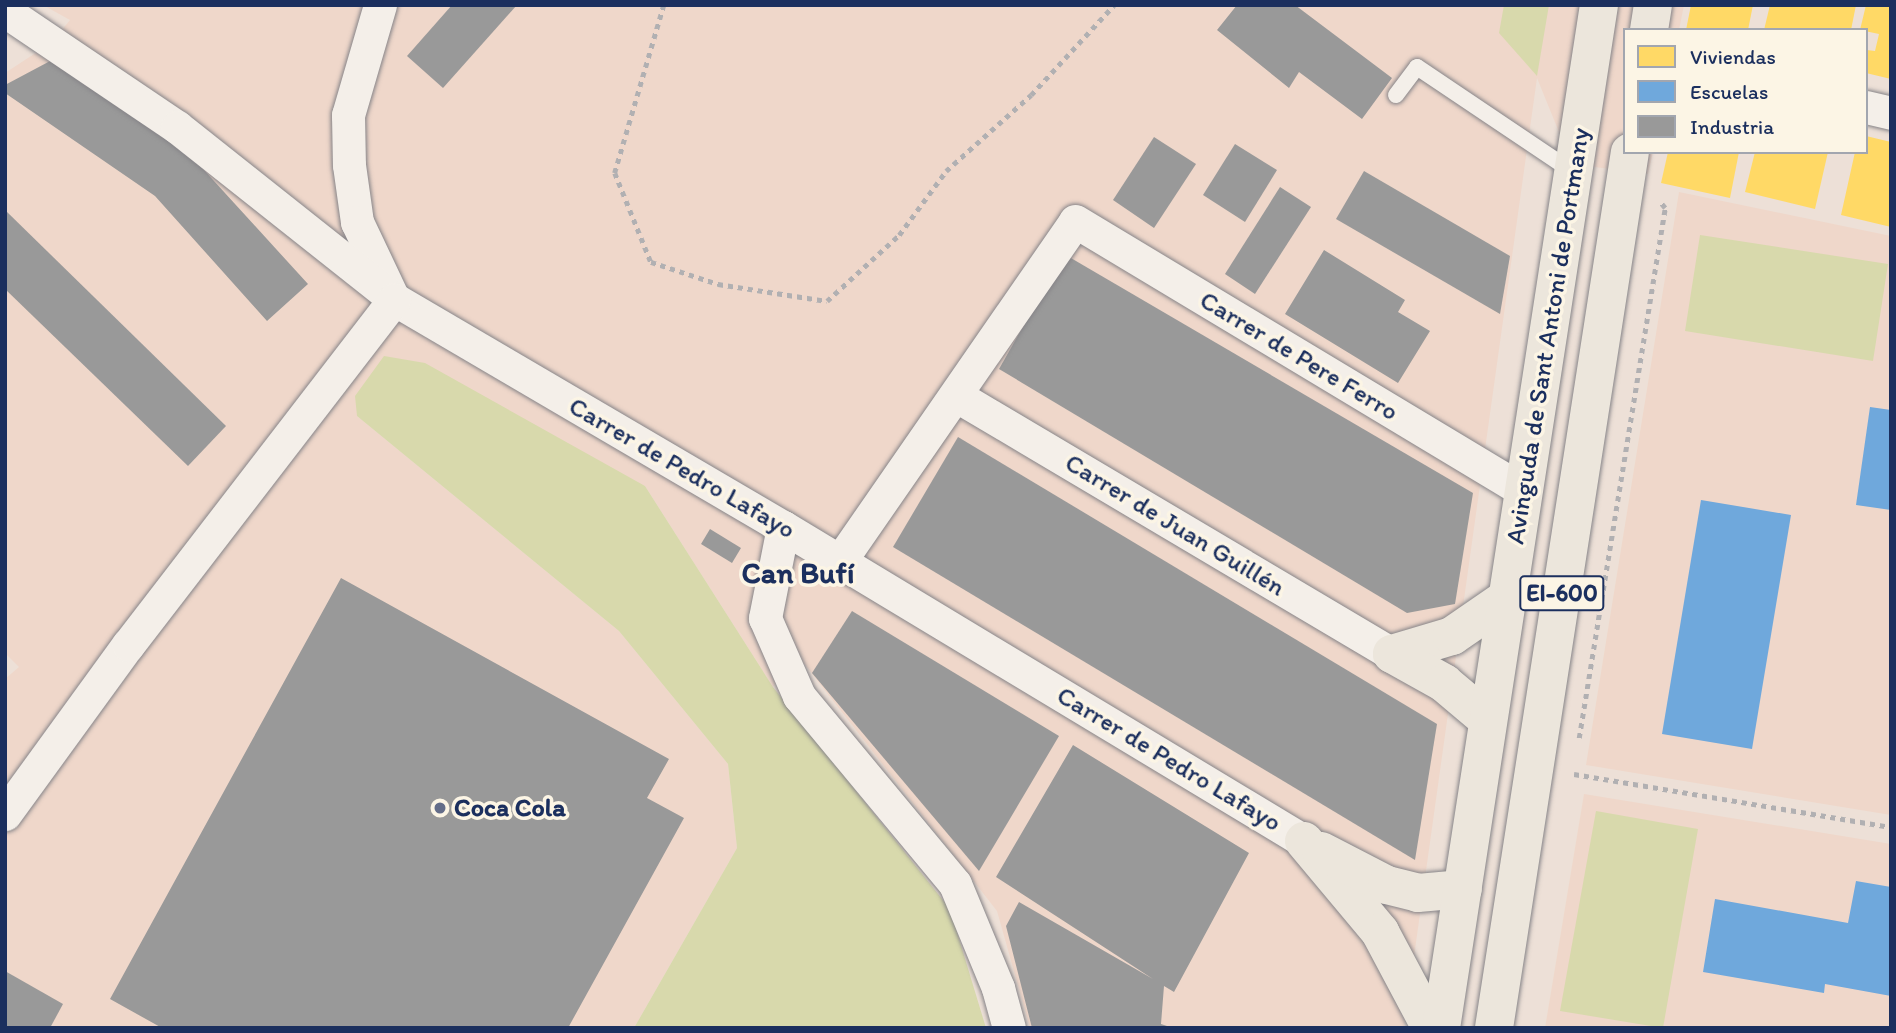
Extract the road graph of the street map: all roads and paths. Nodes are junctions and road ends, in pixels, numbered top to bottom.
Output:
1 (380, 5) edge
2 (664, 5) edge
3 (1114, 5) edge
4 (1599, 5) edge
5 (1653, 5) edge
6 (5, 11) edge
7 (1649, 28) edge
8 (1396, 95) dead end
9 (1868, 107) edge
10 (1891, 113) edge
11 (1630, 155) edge
12 (1573, 172) junction
13 (394, 299) junction
14 (957, 396) junction
15 (1524, 491) junction
16 (783, 527) junction
17 (840, 561) junction
18 (1507, 598) junction
19 (1392, 654) junction
20 (1488, 720) junction
21 (1574, 774) dead end
22 (5, 814) edge
23 (1891, 827) edge
24 (1304, 841) junction
25 (1462, 889) junction
26 (1010, 1028) edge
27 (1431, 1028) edge
28 (1441, 1028) edge
29 (1494, 1028) edge

1 - 13 street
2 - 3 path
4 - 12 main road, Avinguda de Sant Antoni de Portmany / EI-600
5 - 7 main road
6 - 13 street, Carrer de Pedro Lafayo
8 - 12 lane
9 - 10 street
11 - 29 main road, Avinguda de Sant Antoni de Portmany / EI-600
12 - 15 main road, Avinguda de Sant Antoni de Portmany / EI-600
13 - 16 street, Carrer de Pedro Lafayo
13 - 22 street
14 - 15 street, Carrer de Pere Ferro
14 - 17 street
14 - 19 street, Carrer de Juan Guillén
15 - 18 main road, Avinguda de Sant Antoni de Portmany / EI-600
16 - 17 street, Carrer de Pedro Lafayo
16 - 26 street
17 - 24 street, Carrer de Pedro Lafayo
18 - 19 main road
18 - 20 main road, Avinguda de Sant Antoni de Portmany / EI-600
19 - 20 main road
20 - 25 main road, Avinguda de Sant Antoni de Portmany / EI-600
21 - 23 path
24 - 25 main road
24 - 27 main road
25 - 28 main road, Avinguda de Sant Antoni de Portmany / EI-600

